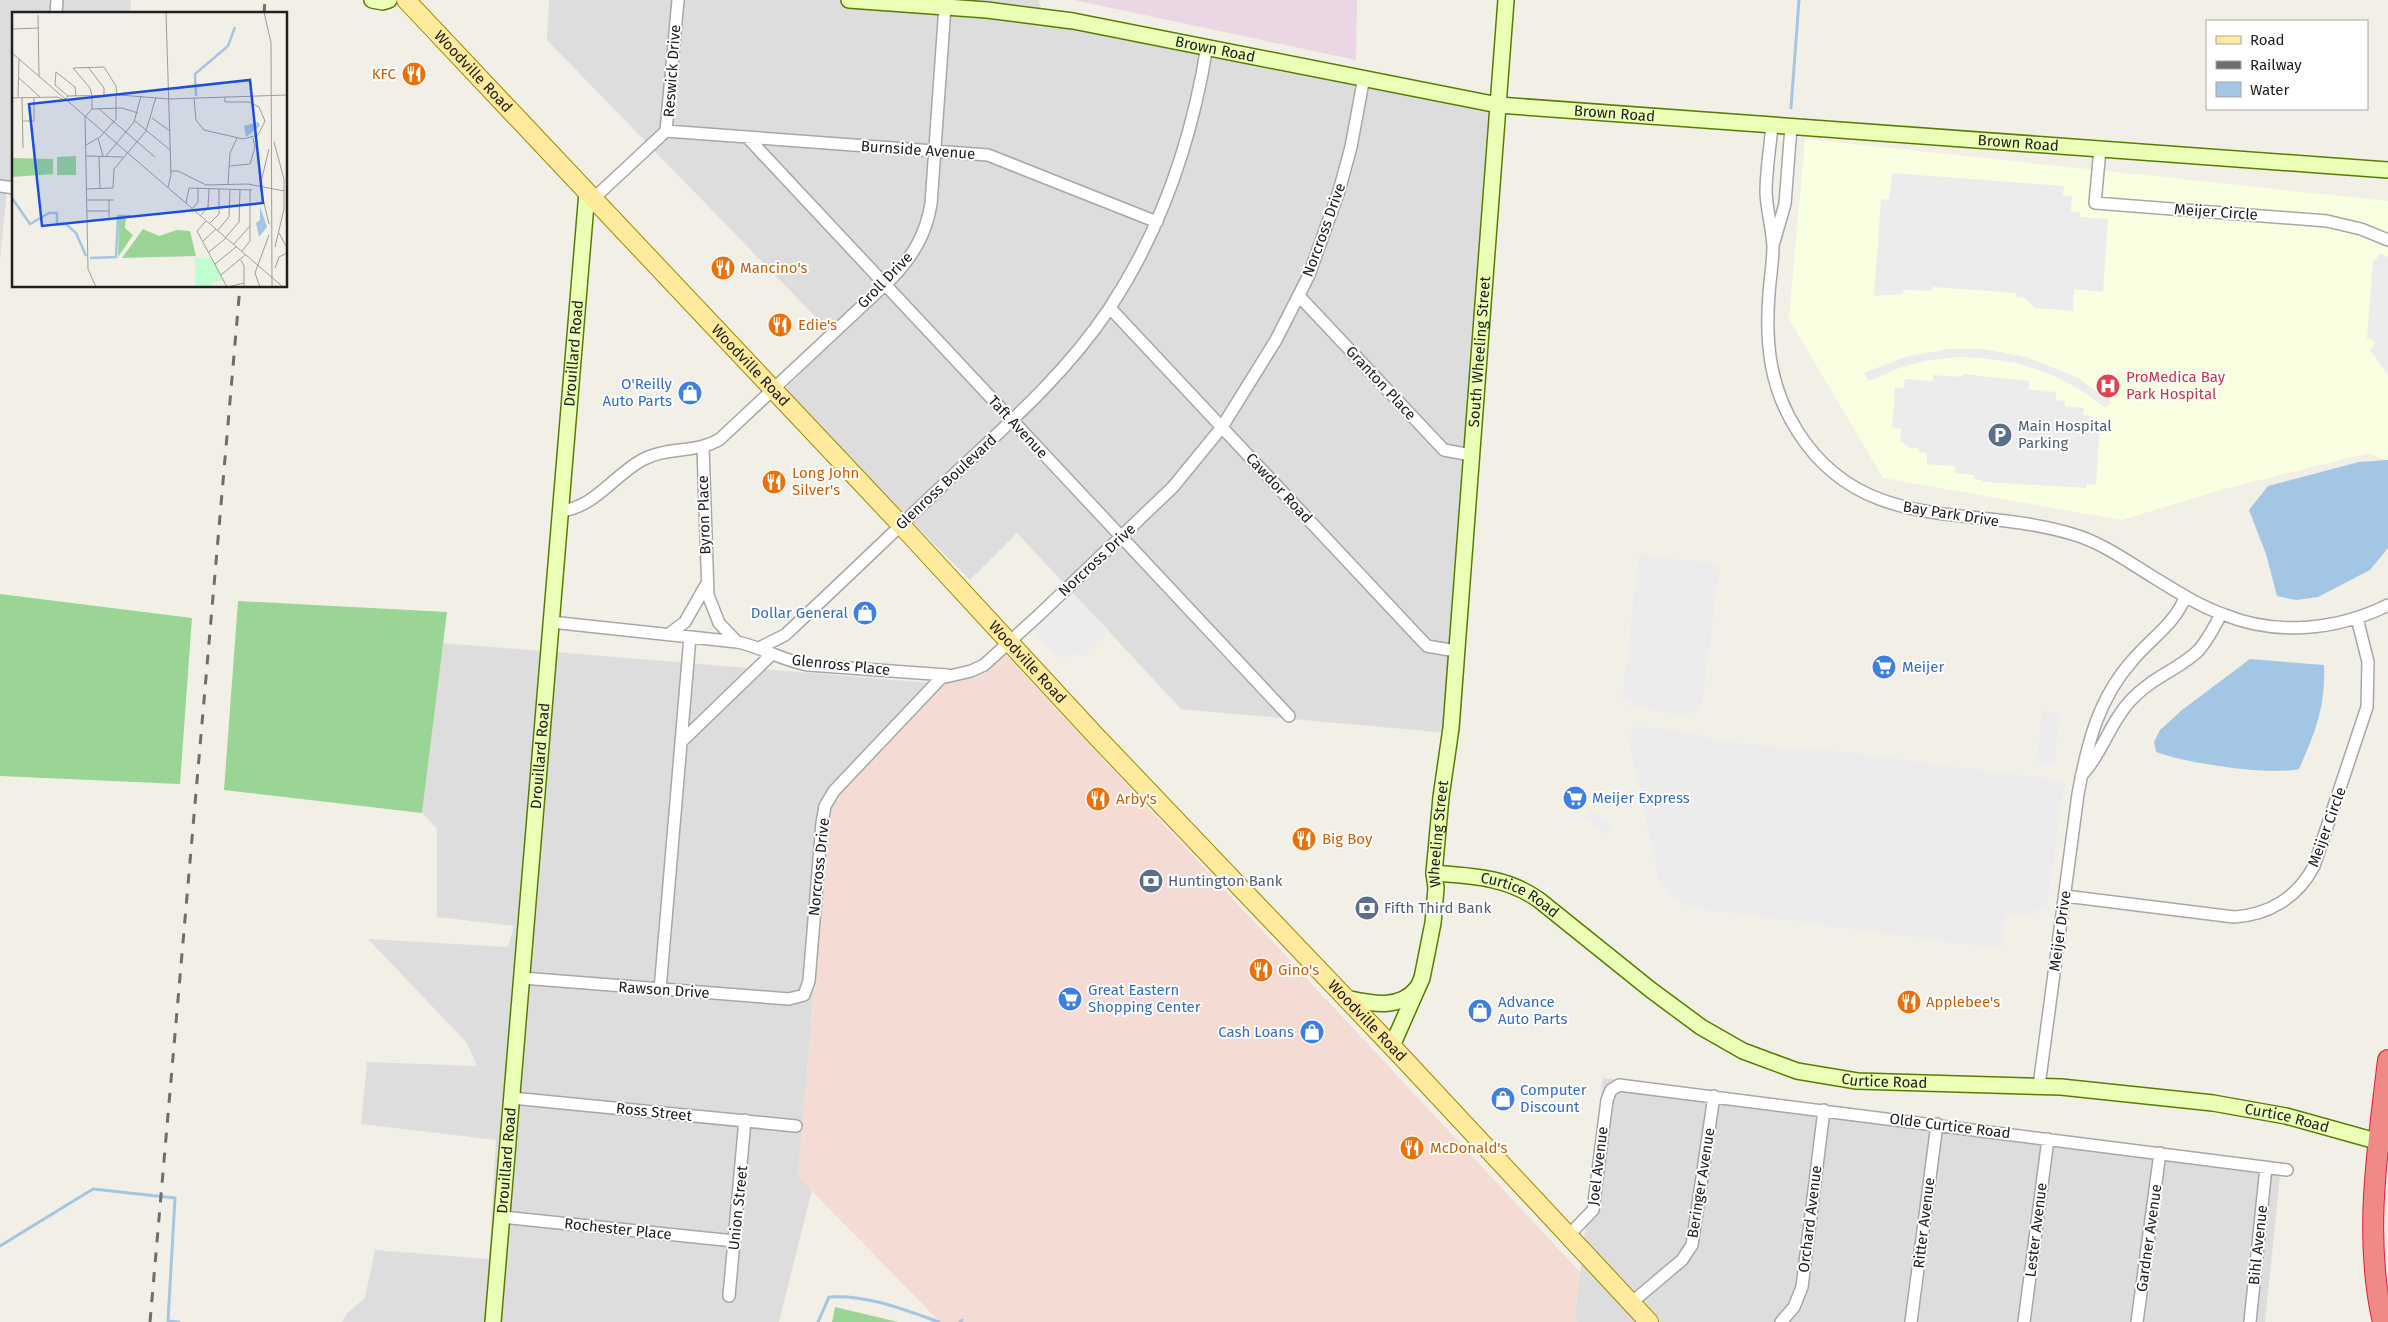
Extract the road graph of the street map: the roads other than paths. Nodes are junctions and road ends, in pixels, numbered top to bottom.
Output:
1 (372, 0) edge
2 (389, 0) edge
3 (406, 0) edge
4 (678, 0) edge
5 (849, 0) edge
6 (1506, 0) edge
7 (946, 4) edge
8 (1207, 46) junction
9 (1364, 77) junction
10 (1498, 105) junction
11 (1772, 126) junction
12 (1791, 127) junction
13 (666, 131) junction
14 (746, 137) junction
15 (2100, 149) junction
16 (935, 151) junction
17 (2388, 170) edge
18 (590, 195) junction
19 (1157, 222) junction
20 (2388, 240) edge
21 (1773, 246) junction
22 (884, 284) junction
23 (1299, 296) junction
24 (1110, 308) junction
25 (773, 390) junction
26 (1012, 420) junction
27 (1222, 427) junction
28 (703, 447) junction
29 (1471, 455) junction
30 (561, 511) junction
31 (901, 525) junction
32 (1122, 537) junction
33 (707, 584) junction
34 (2185, 596) junction
35 (2388, 605) edge
36 (2221, 614) junction
37 (2357, 618) junction
38 (551, 622) junction
39 (669, 634) junction
40 (690, 637) junction
41 (737, 642) junction
42 (1010, 642) junction
43 (759, 648) junction
44 (1456, 650) junction
45 (772, 654) junction
46 (947, 675) junction
47 (1453, 705) joint
48 (1289, 716) dead end
49 (681, 742) junction
50 (2081, 776) junction
51 (1434, 874) junction
52 (2065, 896) junction
53 (522, 978) junction
54 (1420, 985) junction
55 (660, 990) junction
56 (804, 995) joint
57 (1345, 998) junction
58 (1392, 1046) junction
59 (2388, 1060) edge
60 (2039, 1086) junction
61 (1613, 1088) joint
62 (1714, 1096) junction
63 (512, 1098) junction
64 (1824, 1110) junction
65 (745, 1120) junction
66 (1937, 1124) junction
67 (796, 1126) dead end
68 (2048, 1139) junction
69 (2383, 1143) edge
70 (2160, 1154) junction
71 (2266, 1167) junction
72 (2287, 1170) dead end
73 (502, 1217) junction
74 (1568, 1236) junction
75 (734, 1241) junction
76 (729, 1296) dead end
77 (1631, 1303) junction
78 (493, 1322) edge
79 (1649, 1322) edge
80 (1781, 1322) edge
81 (1911, 1322) edge
82 (2024, 1322) edge
83 (2137, 1322) edge
84 (2250, 1322) edge
85 (2383, 1322) edge

1 - 2 street
3 - 18 main road, Woodville Road
4 - 13 street, Reswick Drive
5 - 7 street, Brown Road
6 - 10 street, South Wheeling Street
7 - 8 street, Brown Road
7 - 16 street, Groll Drive
8 - 9 street, Brown Road
8 - 19 street, Glenross Boulevard
9 - 10 street, Brown Road
9 - 23 street, Norcross Drive
10 - 11 street, Brown Road
10 - 29 street, South Wheeling Street
11 - 12 street, Brown Road
11 - 21 street, Bay Park Drive
12 - 15 street, Brown Road
12 - 21 street, Bay Park Drive
13 - 14 street, Burnside Avenue
13 - 18 street, Reswick Drive
14 - 16 street, Burnside Avenue
14 - 22 street, Taft Avenue
15 - 17 street, Brown Road
15 - 20 street, Meijer Circle
16 - 19 street, Burnside Avenue
16 - 22 street, Groll Drive
18 - 25 main road, Woodville Road
18 - 30 street, Drouillard Road
19 - 24 street, Glenross Boulevard
21 - 34 street, Bay Park Drive
22 - 25 street, Groll Drive
22 - 26 street, Taft Avenue
23 - 27 street, Norcross Drive
23 - 29 street, Granton Place
24 - 26 street, Glenross Boulevard
24 - 27 street, Cawdor Road
25 - 28 street, Groll Drive
25 - 31 main road, Woodville Road
26 - 31 street, Glenross Boulevard
26 - 32 street, Taft Avenue
27 - 32 street, Norcross Drive
27 - 44 street, Cawdor Road
28 - 30 street, Groll Drive
28 - 33 street, Byron Place
29 - 44 street, South Wheeling Street
30 - 38 street, Drouillard Road
31 - 42 main road, Woodville Road
31 - 43 street, Glenross Boulevard
32 - 42 street, Norcross Drive
32 - 48 street, Taft Avenue
33 - 39 street
33 - 41 street, Byron Place
34 - 36 street, Bay Park Drive
34 - 50 street, Meijer Drive
35 - 37 street
36 - 37 street, Bay Park Drive
36 - 50 street, Meijer Drive
37 - 52 street, Meijer Circle
38 - 39 street
38 - 53 street, Drouillard Road
39 - 40 street
40 - 41 street
40 - 49 street
41 - 43 street
42 - 46 street, Norcross Drive
42 - 57 main road, Woodville Road
43 - 45 street
44 - 47 street, South Wheeling Street
45 - 46 street, Glenross Place
45 - 49 street, Glenross Place
46 - 56 street, Norcross Drive
47 - 51 street, Wheeling Street
49 - 55 street
50 - 52 street, Meijer Drive
51 - 54 street, Wheeling Street
51 - 60 street, Curtice Road
52 - 60 street, Meijer Drive
53 - 55 street, Rawson Drive
53 - 63 street, Drouillard Road
54 - 57 street
54 - 58 street, Wheeling Street
55 - 56 street, Rawson Drive
57 - 58 main road, Woodville Road
58 - 74 main road, Woodville Road
59 - 69 highway
60 - 69 street, Curtice Road
61 - 62 street, Olde Curtice Road
61 - 74 street, Joel Avenue
62 - 64 street, Olde Curtice Road
62 - 77 street, Beringer Avenue
63 - 65 street, Ross Street
63 - 73 street, Drouillard Road
64 - 66 street, Olde Curtice Road
64 - 80 street, Orchard Avenue
65 - 67 street, Ross Street
65 - 75 street, Union Street
66 - 68 street, Olde Curtice Road
66 - 81 street, Ritter Avenue
68 - 70 street, Olde Curtice Road
68 - 82 street, Lester Avenue
69 - 85 highway
70 - 71 street, Olde Curtice Road
70 - 83 street, Gardner Avenue
71 - 72 street, Olde Curtice Road
71 - 84 street, Bihl Avenue
73 - 75 street, Rochester Place
73 - 78 street, Drouillard Road
74 - 77 main road, Woodville Road
75 - 76 street, Union Street
77 - 79 main road, Woodville Road

